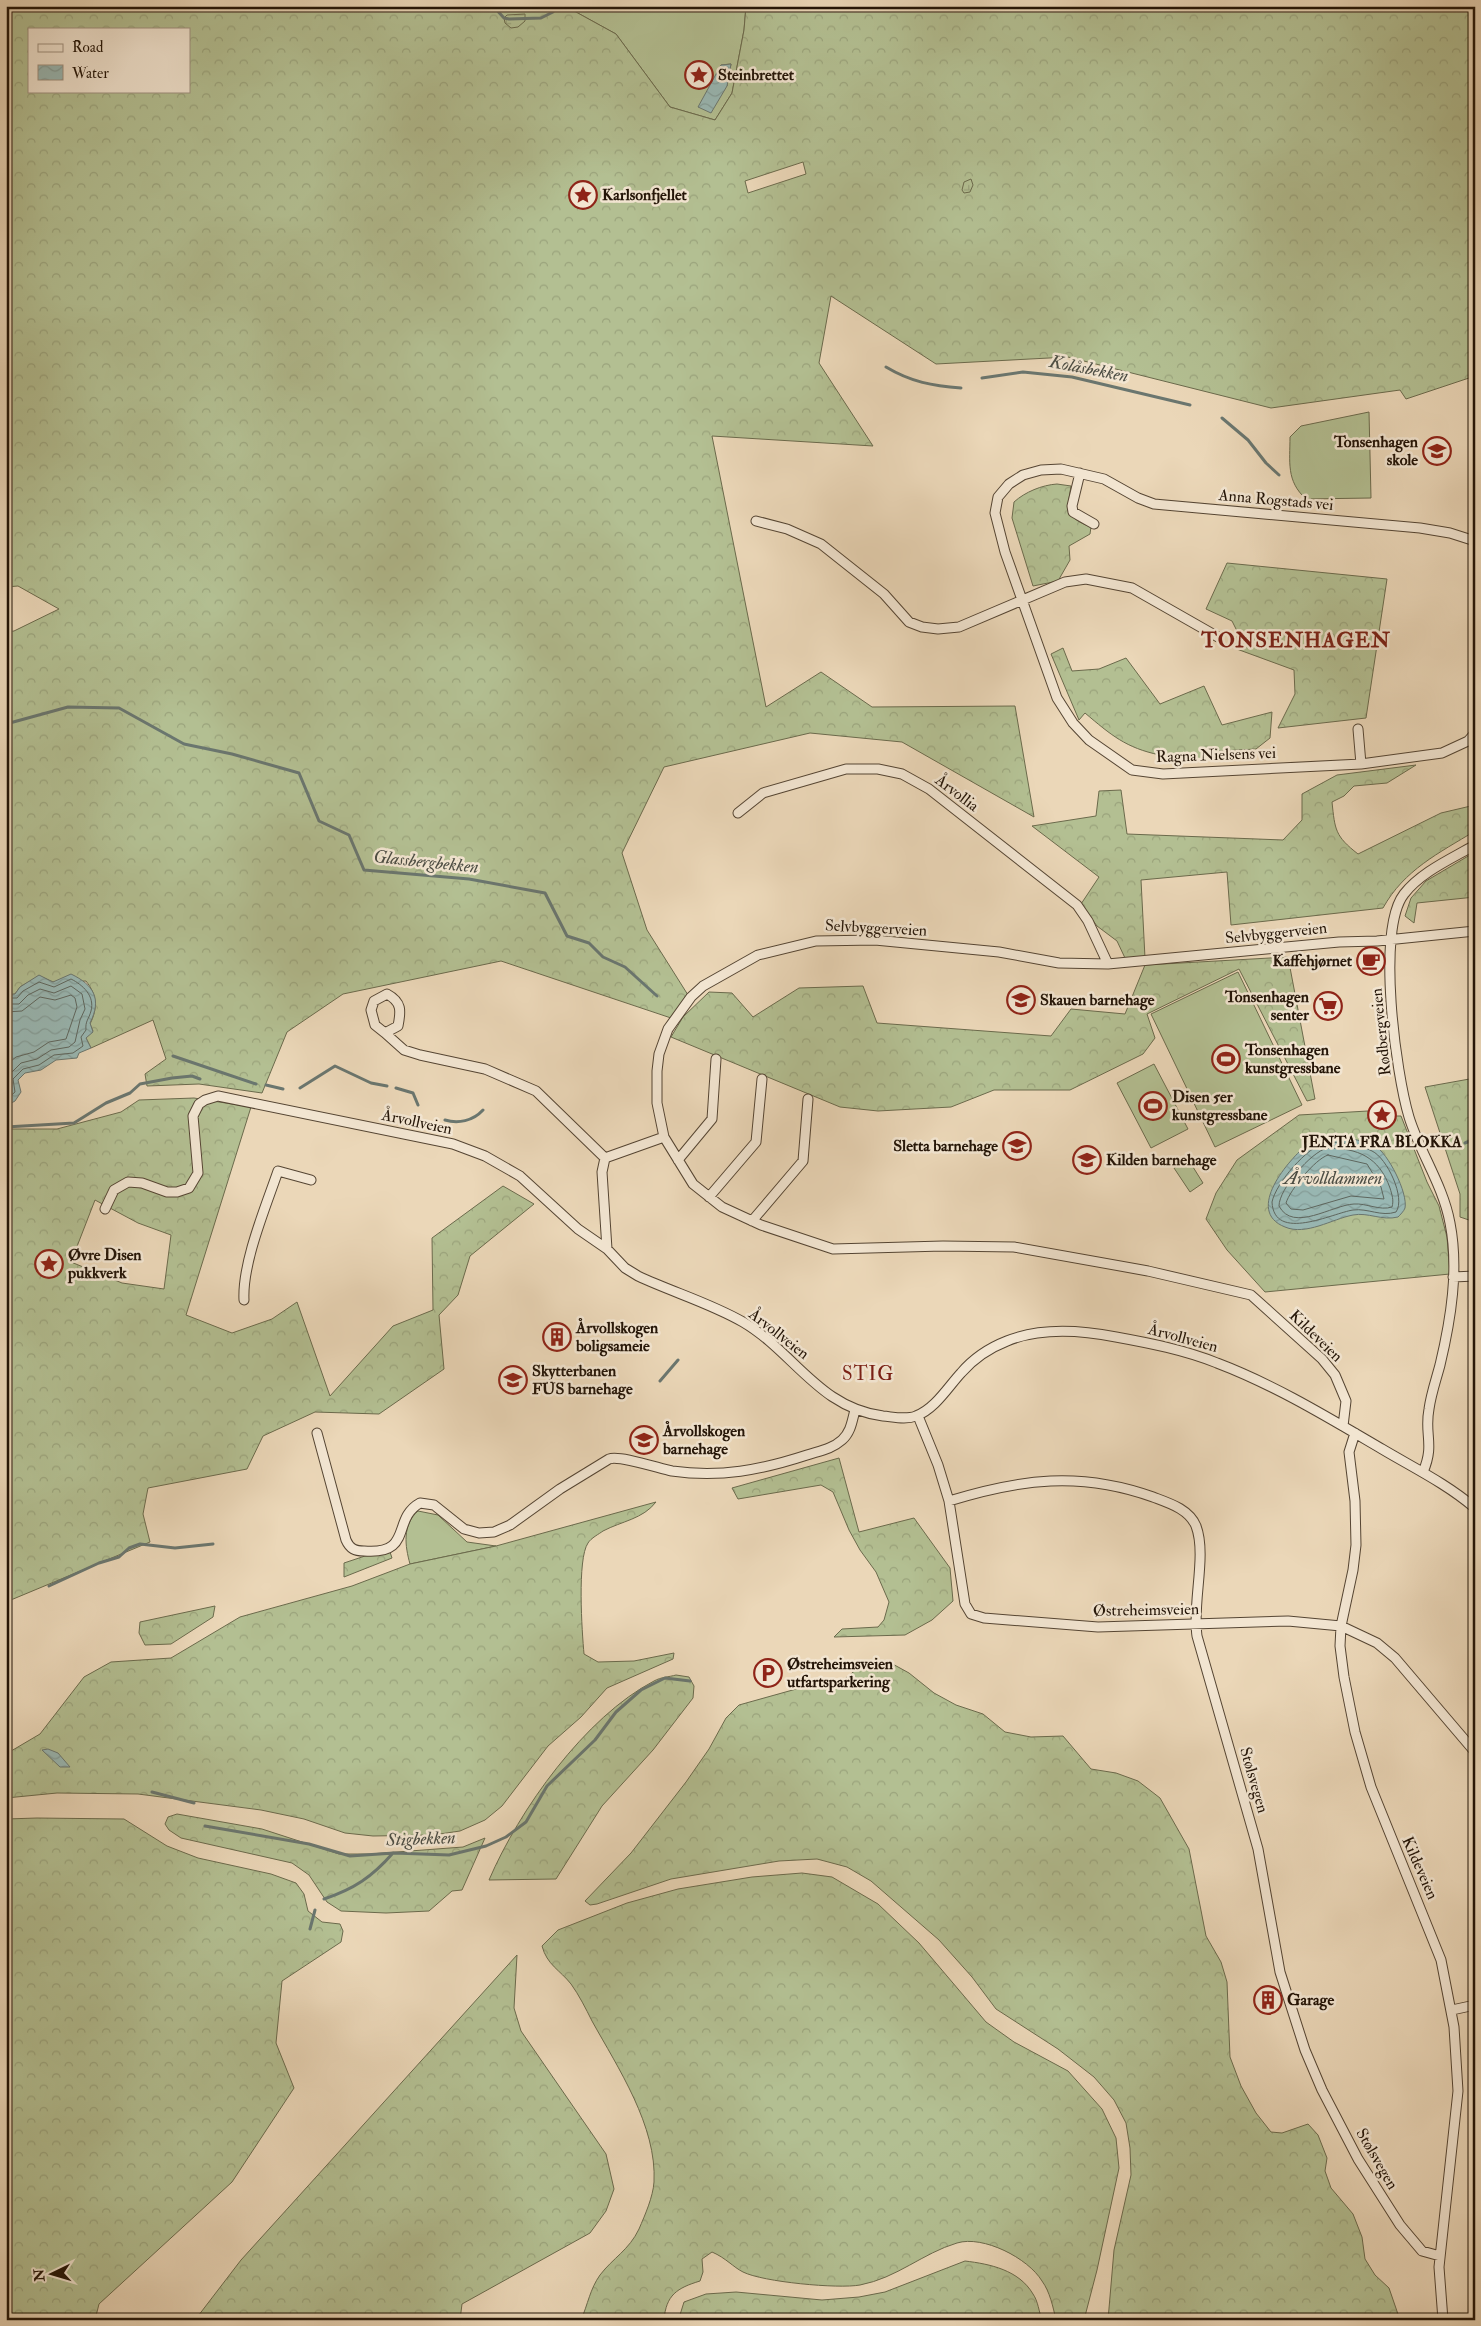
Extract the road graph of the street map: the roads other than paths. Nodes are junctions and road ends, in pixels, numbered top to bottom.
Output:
1 (1080, 473) junction
2 (756, 521) dead end
3 (1094, 524) dead end
4 (1475, 541) edge
5 (1022, 600) junction
6 (1218, 637) dead end
7 (1358, 729) dead end
8 (1475, 733) edge
9 (1361, 764) junction
10 (738, 813) dead end
11 (1475, 844) edge
12 (1475, 931) edge
13 (1390, 940) junction
14 (1108, 964) junction
15 (385, 1032) dead end
16 (716, 1059) dead end
17 (762, 1079) dead end
18 (808, 1099) dead end
19 (664, 1137) junction
20 (605, 1158) junction
21 (678, 1160) junction
22 (311, 1180) dead end
23 (709, 1197) junction
24 (105, 1210) dead end
25 (752, 1221) junction
26 (607, 1249) junction
27 (1475, 1276) edge
28 (1453, 1277) junction
29 (1232, 1290) joint
30 (244, 1300) dead end
31 (856, 1410) junction
32 (918, 1416) junction
33 (1344, 1426) junction
34 (317, 1433) dead end
35 (1355, 1433) junction
36 (1423, 1472) junction
37 (949, 1501) junction
38 (1475, 1508) edge
39 (1195, 1625) junction
40 (1341, 1626) junction
41 (1475, 1752) edge
42 (1475, 2005) edge
43 (1452, 2010) junction
44 (1440, 2256) junction
45 (1443, 2320) edge

1 - 3 street
1 - 4 street, Anna Rogstads vei
1 - 5 street, Anna Rogstads vei
2 - 5 street
5 - 6 street
5 - 9 street, Ragna Nielsens vei
7 - 9 street
8 - 9 street, Ragna Nielsens vei
10 - 14 street, Årvollia
11 - 13 street, Rødbergveien
12 - 13 street, Selvbyggerveien
13 - 14 street, Selvbyggerveien
13 - 28 street, Rødbergveien
14 - 19 street, Selvbyggerveien
15 - 20 street
16 - 21 street
17 - 23 street
18 - 25 street
19 - 20 street
19 - 21 street, Selvbyggerveien
20 - 26 street
21 - 23 street, Selvbyggerveien
22 - 30 street
23 - 25 street, Selvbyggerveien
24 - 26 street, Årvollveien
25 - 29 street, Selvbyggerveien
26 - 31 street, Årvollveien
27 - 28 street
28 - 36 street, Rødbergveien
29 - 33 street, Kildeveien
31 - 32 street, Årvollveien
31 - 34 street
32 - 33 street, Årvollveien
32 - 37 street, Østreheimsveien
33 - 35 street, Årvollveien
35 - 36 street, Årvollveien
35 - 40 street, Kildeveien
36 - 38 street, Årvollveien
37 - 39 street, Østreheimsveien
37 - 39 street, Stølsvegen
39 - 40 street, Østreheimsveien
39 - 44 street, Stølsvegen
40 - 41 street, Østreheimsveien
40 - 43 street, Kildeveien
42 - 43 street
43 - 44 street, Kildeveien
44 - 45 street, Kildeveien

